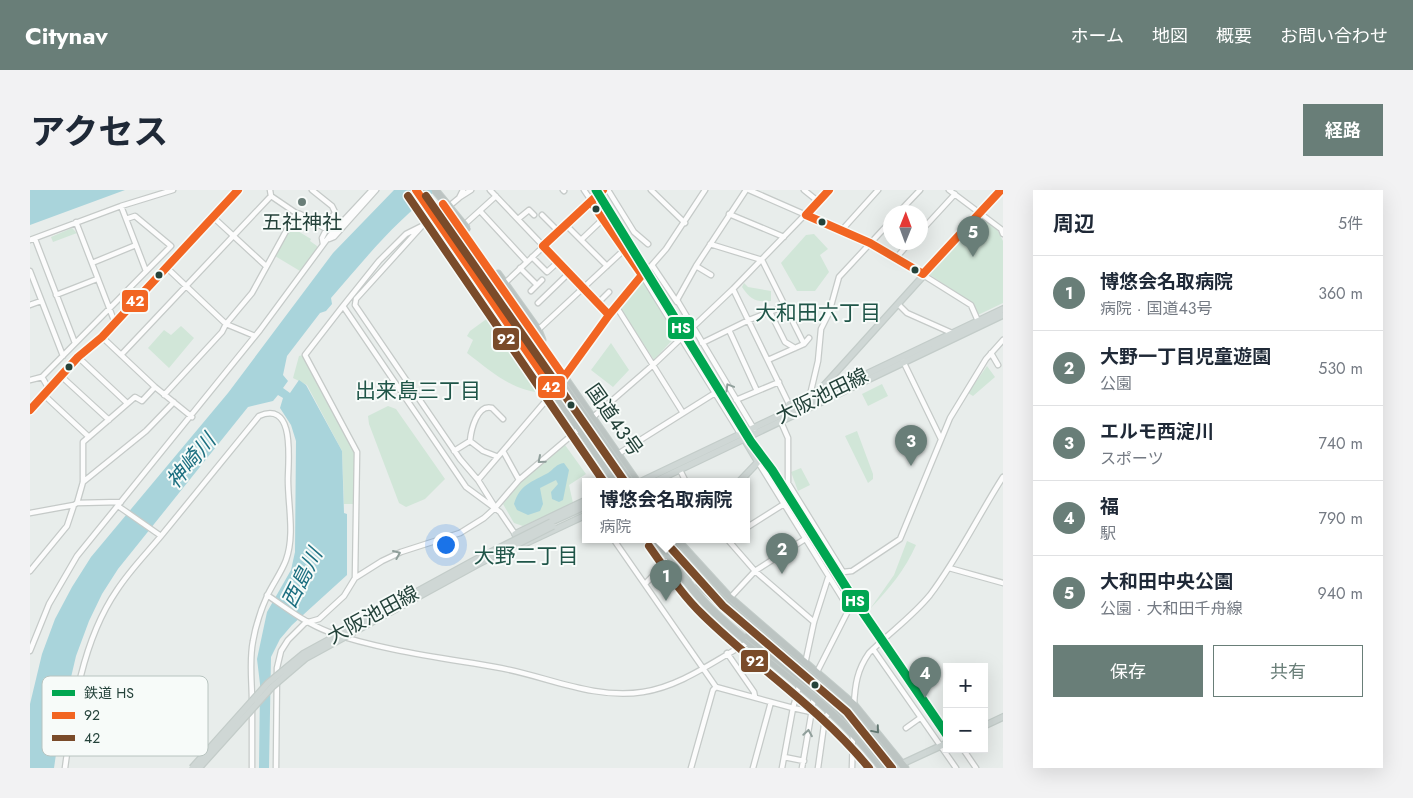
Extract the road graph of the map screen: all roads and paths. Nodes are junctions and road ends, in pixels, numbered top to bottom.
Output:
1 (173, 190) edge
2 (238, 190) edge
3 (270, 190) edge
4 (312, 190) edge
5 (372, 190) edge
6 (376, 190) edge
7 (416, 190) edge
8 (422, 190) edge
9 (435, 190) edge
10 (464, 190) edge
11 (471, 190) edge
12 (490, 190) edge
13 (584, 190) edge
14 (603, 190) edge
15 (608, 190) edge
16 (651, 190) edge
17 (705, 190) edge
18 (747, 190) edge
19 (804, 190) edge
20 (829, 190) edge
21 (878, 190) edge
22 (920, 190) edge
23 (949, 190) edge
24 (1001, 190) edge
25 (954, 194) junction
26 (271, 196) junction
27 (496, 196) junction
28 (459, 198) junction
29 (591, 202) junction
30 (819, 202) junction
31 (443, 204) junction
32 (906, 205) edge
33 (121, 206) junction
34 (480, 211) junction
35 (296, 213) junction
36 (980, 213) junction
37 (729, 214) junction
38 (534, 215) dead end
39 (542, 215) dead end
40 (806, 215) junction
41 (213, 217) junction
42 (126, 219) junction
43 (518, 219) junction
44 (602, 219) junction
45 (76, 222) junction
46 (928, 222) edge
47 (429, 223) junction
48 (685, 224) junction
49 (566, 225) junction
50 (422, 226) junction
51 (326, 228) junction
52 (465, 229) junction
53 (883, 229) edge
54 (842, 230) junction
55 (559, 232) junction
56 (1003, 234) edge
57 (233, 237) junction
58 (784, 237) junction
59 (32, 239) edge
60 (328, 240) junction
61 (581, 240) junction
62 (870, 243) junction
63 (323, 244) junction
64 (648, 244) dead end
65 (710, 244) junction
66 (136, 245) junction
67 (544, 246) junction
68 (625, 249) junction
69 (903, 250) edge
70 (532, 257) junction
71 (896, 258) junction
72 (762, 260) junction
73 (527, 262) junction
74 (558, 262) junction
75 (92, 263) junction
76 (652, 264) junction
77 (266, 266) junction
78 (607, 266) junction
79 (696, 266) junction
80 (166, 267) junction
81 (520, 268) junction
82 (30, 271) edge
83 (146, 271) junction
84 (569, 273) junction
85 (642, 274) junction
86 (923, 274) junction
87 (711, 275) dead end
88 (97, 279) junction
89 (542, 280) dead end
90 (504, 283) junction
91 (536, 285) junction
92 (187, 287) junction
93 (584, 288) junction
94 (733, 289) junction
95 (531, 291) dead end
96 (609, 292) dead end
97 (56, 295) junction
98 (41, 301) junction
99 (677, 302) junction
100 (538, 303) dead end
101 (598, 303) junction
102 (898, 304) junction
103 (30, 305) edge
104 (343, 306) junction
105 (616, 306) junction
106 (785, 306) junction
107 (1003, 309) edge
108 (110, 310) junction
109 (770, 312) junction
110 (609, 315) junction
111 (1003, 315) edge
112 (749, 320) junction
113 (978, 321) junction
114 (115, 322) junction
115 (226, 324) junction
116 (693, 328) junction
117 (538, 330) junction
118 (729, 330) junction
119 (952, 333) junction
120 (255, 336) junction
121 (102, 337) junction
122 (681, 338) junction
123 (809, 338) dead end
124 (1003, 340) edge
125 (75, 343) junction
126 (702, 344) junction
127 (804, 344) junction
128 (795, 348) junction
129 (991, 353) junction
130 (548, 354) junction
131 (121, 355) junction
132 (63, 356) junction
133 (78, 358) junction
134 (768, 360) junction
135 (903, 360) junction
136 (653, 365) junction
137 (998, 365) dead end
138 (539, 370) junction
139 (61, 376) junction
140 (42, 377) junction
141 (564, 377) junction
142 (30, 380) edge
143 (779, 382) junction
144 (155, 387) junction
145 (49, 389) junction
146 (757, 390) junction
147 (554, 391) junction
148 (715, 393) junction
149 (44, 395) junction
150 (164, 395) junction
151 (810, 395) junction
152 (736, 400) junction
153 (174, 402) junction
154 (127, 403) junction
155 (30, 410) edge
156 (792, 410) junction
157 (683, 413) junction
158 (192, 417) junction
159 (503, 418) dead end
160 (592, 418) junction
161 (109, 420) junction
162 (781, 422) junction
163 (465, 429) dead end
164 (579, 429) junction
165 (754, 429) junction
166 (471, 430) junction
167 (89, 437) junction
168 (742, 437) junction
169 (941, 439) junction
170 (470, 441) junction
171 (454, 451) junction
172 (503, 451) junction
173 (618, 454) junction
174 (496, 456) dead end
175 (758, 462) junction
176 (680, 470) junction
177 (1003, 477) edge
178 (613, 478) edge
179 (621, 478) edge
180 (627, 478) edge
181 (636, 478) edge
182 (648, 478) edge
183 (663, 478) edge
184 (684, 478) edge
185 (743, 478) edge
186 (478, 480) junction
187 (519, 480) junction
188 (83, 482) junction
189 (582, 502) edge
190 (76, 504) junction
191 (784, 504) junction
192 (120, 505) junction
193 (495, 508) junction
194 (582, 508) edge
195 (30, 513) edge
196 (582, 514) edge
197 (582, 515) edge
198 (552, 524) junction
199 (750, 525) edge
200 (515, 534) junction
201 (160, 535) junction
202 (805, 539) junction
203 (616, 543) edge
204 (659, 543) edge
205 (666, 543) edge
206 (672, 543) edge
207 (682, 543) edge
208 (682, 543) edge
209 (731, 543) edge
210 (670, 558) junction
211 (949, 568) junction
212 (30, 571) edge
213 (755, 571) junction
214 (683, 576) junction
215 (355, 578) junction
216 (828, 578) junction
217 (1003, 583) edge
218 (645, 584) junction
219 (269, 596) junction
220 (730, 598) junction
221 (309, 622) junction
222 (814, 622) junction
223 (749, 642) junction
224 (873, 649) junction
225 (30, 651) edge
226 (728, 654) junction
227 (806, 662) junction
228 (705, 669) junction
229 (817, 672) junction
230 (82, 676) edge
231 (800, 686) junction
232 (716, 687) junction
233 (755, 697) junction
234 (814, 698) junction
235 (834, 700) junction
236 (770, 702) junction
237 (854, 705) junction
238 (793, 708) junction
239 (830, 711) junction
240 (811, 712) junction
241 (1003, 717) edge
242 (920, 718) junction
243 (988, 724) edge
244 (906, 728) dead end
245 (852, 732) junction
246 (943, 744) edge
247 (943, 745) edge
248 (208, 750) edge
249 (948, 753) edge
250 (966, 753) edge
251 (203, 756) edge
252 (784, 757) junction
253 (804, 760) junction
254 (899, 767) edge
255 (192, 768) edge
256 (199, 768) edge
257 (252, 768) edge
258 (276, 768) edge
259 (691, 768) edge
260 (753, 768) edge
261 (782, 768) edge
262 (802, 768) edge
263 (818, 768) edge
264 (852, 768) edge
265 (882, 768) edge
266 (888, 768) edge
267 (956, 768) edge
268 (976, 768) edge

1 - 33 street
2 - 41 street
3 - 26 street
4 - 51 street
5 - 60 street
6 - 60 street
7 - 138 highway, 国道43号, bridge
8 - 179 highway, 国道43号, bridge
9 - 31 highway, 国道43号, bridge
9 - 52 highway, bridge
10 - 28 street
11 - 28 street
12 - 27 street
13 - 29 street
14 - 29 street
15 - 64 street
16 - 48 street
17 - 48 street
18 - 37 street
18 - 40 street
19 - 30 street
20 - 30 street
21 - 54 street
22 - 32 street
23 - 25 street
24 - 36 main road
25 - 36 street
25 - 46 street
26 - 35 street
26 - 57 street
27 - 34 street
27 - 43 street
28 - 47 street
29 - 44 street
29 - 49 street
30 - 40 street
31 - 52 highway, 国道43号, bridge
31 - 180 highway, 国道43号, bridge
33 - 42 street
33 - 45 street
34 - 52 street
34 - 73 street
35 - 51 street
35 - 77 street
36 - 56 street
36 - 86 main road
37 - 58 street
37 - 65 street
38 - 43 street
39 - 55 street
40 - 54 street
40 - 58 street
41 - 57 street
41 - 80 street
42 - 66 street
42 - 83 street
43 - 67 street
44 - 61 street
44 - 68 street
45 - 59 street
45 - 75 street
47 - 50 street
47 - 138 street
48 - 76 street
49 - 55 street
49 - 61 street
50 - 104 street
50 - 171 street
51 - 63 street
52 - 90 highway
52 - 130 highway, 国道43号
53 - 62 street
54 - 62 street
55 - 67 street
57 - 77 street
57 - 92 street
58 - 72 street
59 - 97 street
60 - 63 street
61 - 78 street
62 - 71 street
62 - 151 street
63 - 120 street
65 - 72 street
65 - 79 street
66 - 75 street
66 - 83 street
67 - 70 street
67 - 74 street
68 - 78 street
68 - 85 street
69 - 71 street
70 - 73 street
70 - 74 street
71 - 86 street
72 - 94 street
72 - 106 street
73 - 81 street
74 - 84 street
75 - 88 street
76 - 85 street
76 - 99 street
77 - 115 street
78 - 93 street
79 - 87 street
79 - 99 street
80 - 92 street
80 - 114 street
81 - 90 street
81 - 91 street
82 - 98 street
83 - 108 street
84 - 93 street
84 - 100 street
85 - 105 street
85 - 122 street
86 - 102 main road
86 - 113 street
88 - 97 street
88 - 108 street
89 - 91 street
90 - 117 highway
91 - 95 street
92 - 115 street
92 - 131 street
93 - 101 street
93 - 117 street
94 - 112 street
94 - 116 street
96 - 101 street
97 - 125 street
98 - 103 street
98 - 132 street
99 - 116 street
101 - 110 street
102 - 119 street
102 - 151 main road
104 - 193 street
104 - 215 street
105 - 110 street
105 - 136 street
106 - 109 street
106 - 127 street
107 - 113 main road, 大阪池田線
108 - 114 street
108 - 125 street
109 - 112 street
109 - 128 street
110 - 141 street
111 - 135 main road, 大阪池田線
112 - 118 street
112 - 134 street
113 - 119 main road, 大阪池田線
114 - 121 street
115 - 120 street
115 - 150 street
116 - 122 street
116 - 126 street
117 - 130 highway
118 - 126 street
118 - 146 street
119 - 135 main road, 大阪池田線
120 - 158 street
121 - 131 street
121 - 133 street
122 - 136 street
122 - 148 street
123 - 127 street
124 - 129 street
125 - 132 street
152 -> 126 street
127 - 128 street
128 - 134 street
129 - 137 street
129 - 169 street
130 - 141 highway, 国道43号
131 - 144 street
132 - 140 street
133 - 139 street
133 - 154 street
134 - 143 street
135 - 156 main road, 大阪池田線
135 - 169 street
136 - 157 street
136 - 160 street
138 - 147 highway, 国道43号
139 - 145 street
139 - 161 street
140 - 142 street
140 - 145 street
141 - 147 street
141 - 160 highway, 国道43号
143 - 146 street
143 - 156 street
144 - 150 street
144 - 154 street
145 - 149 street
146 - 152 street
147 - 164 highway, 国道43号
147 - 172 street
148 - 157 street
148 - 168 street
149 - 155 street
149 - 167 street
150 - 153 street
151 - 156 main road
152 - 165 street
153 - 158 street
153 - 188 street
154 - 161 street
156 - 162 main road, 大阪池田線
156 - 165 main road, 大阪池田線
157 - 173 street
158 - 192 street
159 - 166 street
160 - 173 highway, 国道43号
161 - 167 street
162 - 168 main road, 大阪池田線
162 - 169 street
163 - 166 street
164 - 178 highway, 国道43号
164 -> 187 street
165 - 168 main road, 大阪池田線
166 - 170 street
167 - 188 street
168 - 175 main road
168 - 176 main road, 大阪池田線
168 - 182 main road, 大阪池田線
170 - 171 street
170 - 174 street
171 - 186 street
172 - 186 street
172 - 187 street
173 - 181 highway, 国道43号
175 - 185 main road
175 - 191 street
176 - 183 main road, 大阪池田線
176 - 184 street
177 - 211 street
186 - 193 street
187 - 193 street
188 - 190 street
189 - 200 main road
190 - 192 street
190 - 195 street
190 - 212 street
191 - 199 street
191 - 202 street
192 - 201 street
192 - 225 street
193 - 200 street
215 -> 193 street
194 - 198 main road, 大阪池田線
196 - 198 main road, 大阪池田線
197 - 200 main road
198 - 248 main road, 大阪池田線, bridge
198 - 256 main road, 大阪池田線, bridge
201 - 219 street
201 - 230 street
202 - 213 street
202 - 216 street
203 - 218 street
204 - 210 highway
205 - 235 highway, bridge
206 - 235 highway, bridge
207 - 235 highway, bridge
208 - 220 highway
209 - 213 street
210 - 214 highway
210 - 218 street
211 - 217 street
211 - 224 street
213 - 220 street
213 - 222 street
214 - 223 highway
214 - 235 highway, bridge
215 - 221 street
216 - 222 street
216 - 229 street
218 - 228 street
219 - 221 street
219 - 257 street
220 - 227 highway
221 - 228 street
221 - 258 street
222 - 227 street
223 - 226 street
223 - 231 highway
224 - 237 street
224 - 242 street
226 - 228 street
226 - 233 street
227 - 229 highway
227 - 231 street
228 - 232 street
229 - 237 highway
231 - 234 highway
231 - 238 street
232 - 233 street
232 - 259 street
233 - 236 street
234 - 239 highway
234 - 240 street
235 - 254 highway, bridge
235 - 266 highway, bridge
236 - 238 street
236 - 260 street
237 -> 254 highway
238 - 240 street
238 - 252 street
239 - 245 highway
239 - 263 street
253 -> 240 street
241 - 243 main road
242 - 244 street
242 - 246 street
245 - 264 street
245 - 265 highway
247 - 254 main road
249 - 267 street
250 - 268 street
251 - 255 main road, 大阪池田線, bridge
252 - 253 street
252 - 261 street
253 - 262 street

